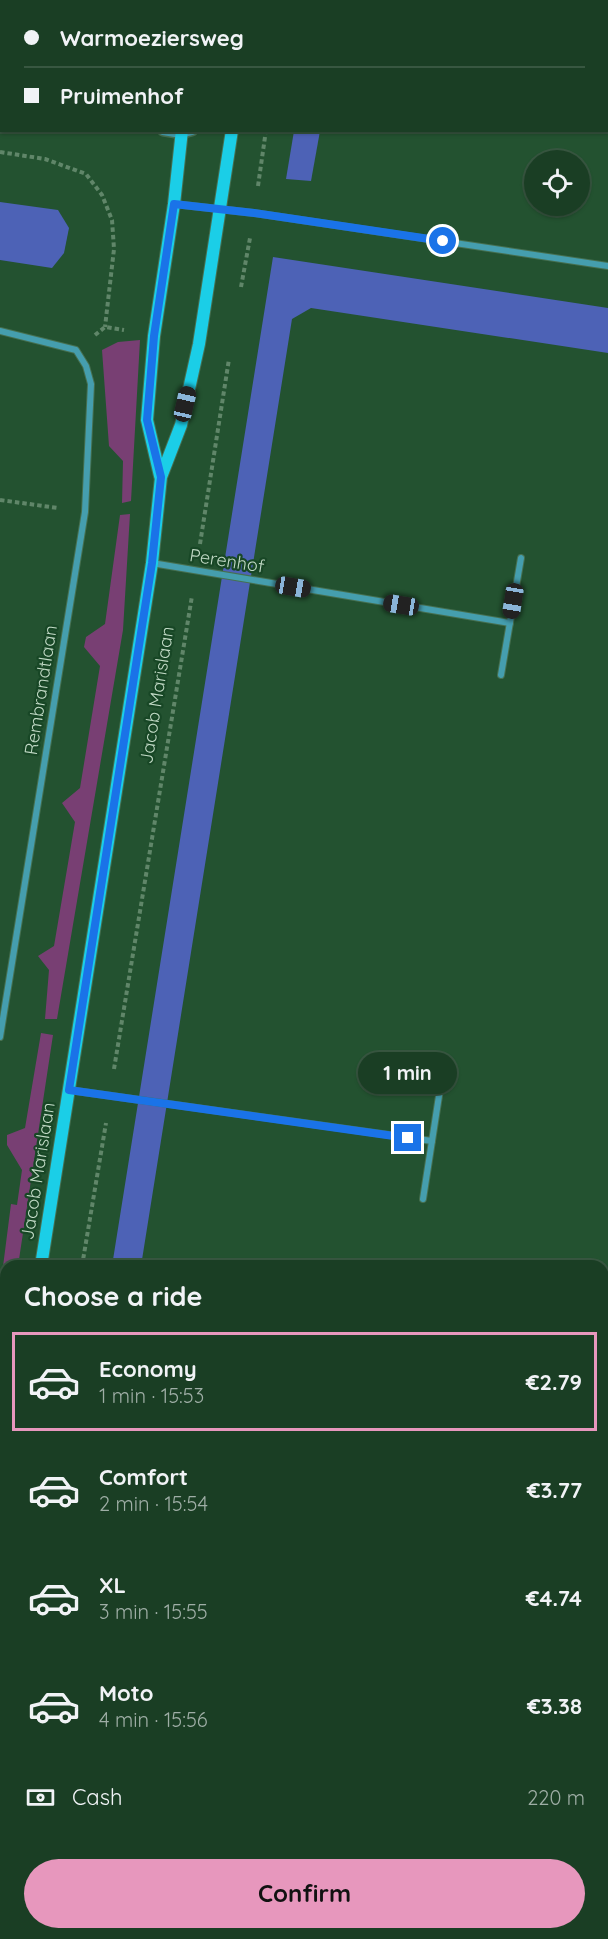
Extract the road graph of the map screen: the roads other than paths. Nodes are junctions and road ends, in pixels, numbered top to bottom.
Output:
1 (185, 132) edge
2 (232, 132) edge
3 (174, 204) junction
4 (218, 209) junction
5 (608, 266) edge
6 (0, 331) edge
7 (161, 477) junction
8 (521, 558) dead end
9 (152, 563) junction
10 (510, 623) junction
11 (501, 675) dead end
12 (0, 1037) edge
13 (441, 1083) dead end
14 (69, 1090) junction
15 (432, 1141) junction
16 (423, 1199) dead end
17 (42, 1260) edge

1 - 3 main road, Jacob Marislaan
2 - 4 main road, Jacob Marislaan
3 - 4 street
3 - 7 main road, Jacob Marislaan
4 - 5 street
4 - 7 main road, Jacob Marislaan
6 - 12 street, Rembrandtlaan
7 - 9 main road, Jacob Marislaan
8 - 10 street
9 - 10 street, Perenhof
9 - 14 main road, Jacob Marislaan
10 - 11 street
13 - 15 street
14 - 15 street
14 - 17 main road, Jacob Marislaan
15 - 16 street

